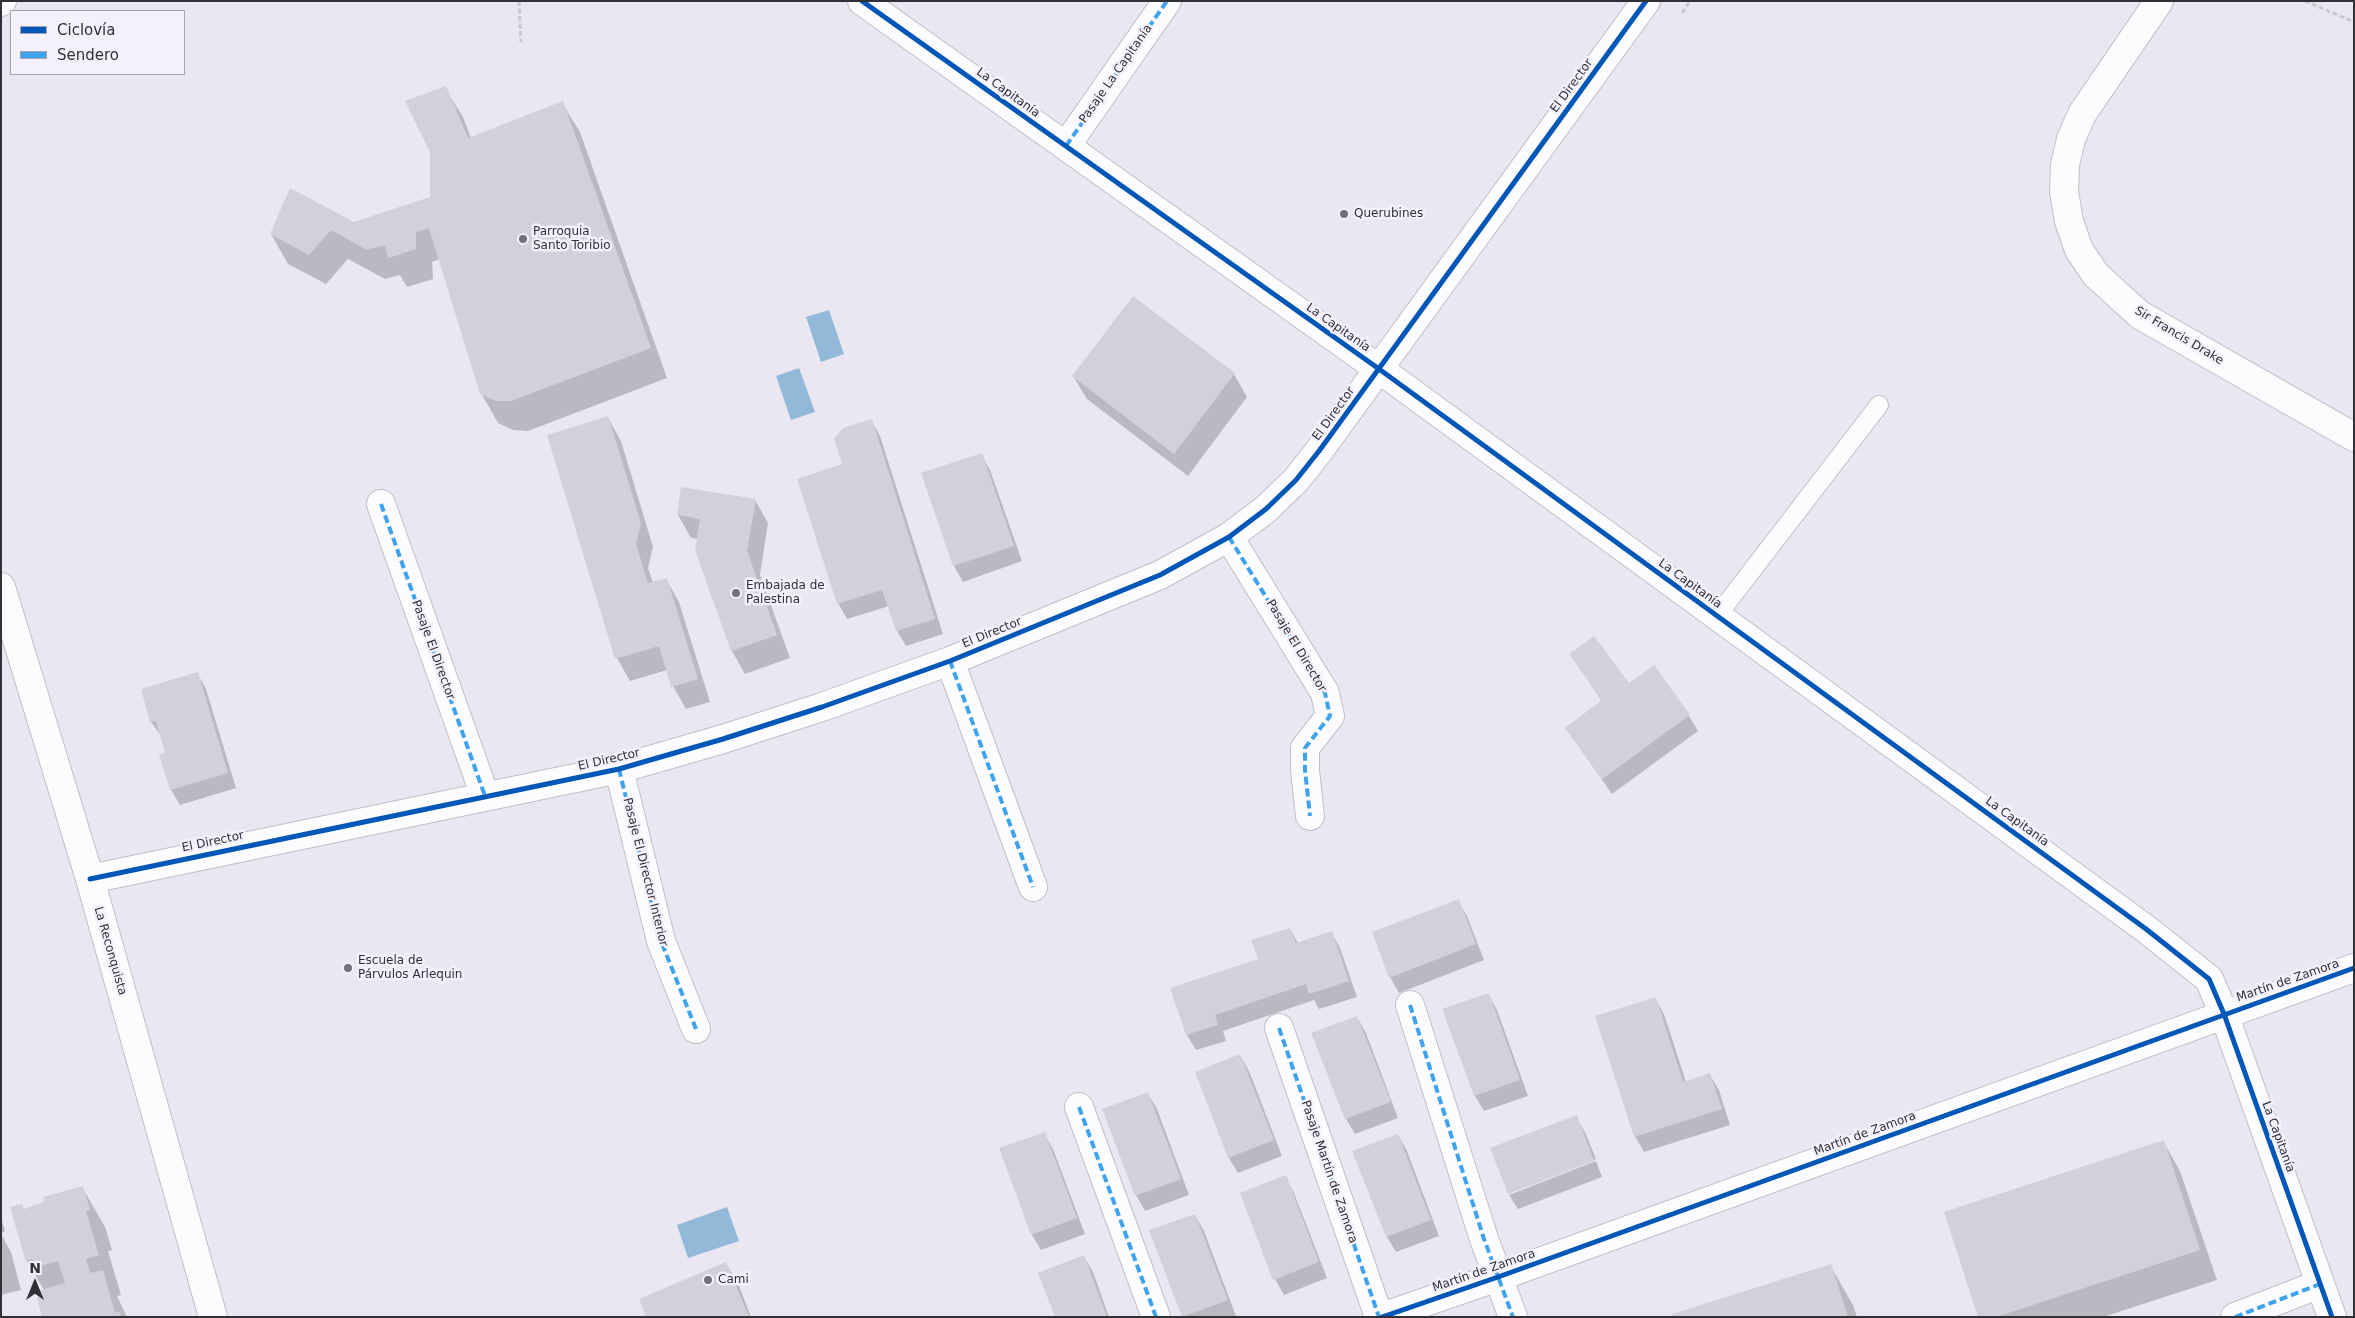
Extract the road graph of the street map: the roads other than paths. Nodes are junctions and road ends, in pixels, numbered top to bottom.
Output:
1 (1167, 1) edge
2 (1646, 1) edge
3 (2159, 1) edge
4 (869, 3) edge
5 (1066, 146) junction
6 (1379, 369) junction
7 (1879, 405) dead end
8 (2354, 437) edge
9 (381, 504) dead end
10 (1229, 537) junction
11 (1, 587) edge
12 (1717, 616) junction
13 (950, 661) junction
14 (619, 769) junction
15 (485, 796) junction
16 (1310, 816) dead end
17 (90, 879) junction
18 (1033, 887) dead end
19 (2354, 968) edge
20 (1410, 1005) dead end
21 (2224, 1014) junction
22 (1279, 1028) dead end
23 (696, 1029) dead end
24 (1079, 1107) dead end
25 (1498, 1278) junction
26 (2320, 1284) junction
27 (213, 1317) edge
28 (1156, 1317) edge
29 (1380, 1317) edge
30 (1513, 1317) edge
31 (2235, 1317) edge
32 (2332, 1317) edge

1 - 5 street, Pasaje La Capitanía
2 - 6 street, El Director
3 - 8 street, Sir Francis Drake
4 - 5 street, La Capitanía
5 - 6 street, La Capitanía
6 - 10 street, El Director
6 - 12 street, La Capitanía
7 - 12 lane
9 - 15 street, Pasaje El Director
10 - 13 street, El Director
10 - 16 street, Pasaje El Director
11 - 17 street, La Reconquista
12 - 21 street, La Capitanía
13 - 14 street, El Director
13 - 18 street
14 - 15 street, El Director
14 - 23 street, Pasaje El Director Interior
15 - 17 street, El Director
17 - 27 street, La Reconquista
19 - 21 street, Martín de Zamora
20 - 25 street
21 - 25 street, Martín de Zamora
21 - 26 street, La Capitanía
22 - 29 street, Pasaje Martín de Zamora
24 - 28 street
25 - 29 street, Martín de Zamora
25 - 30 street
26 - 31 street
26 - 32 street, La Capitanía

